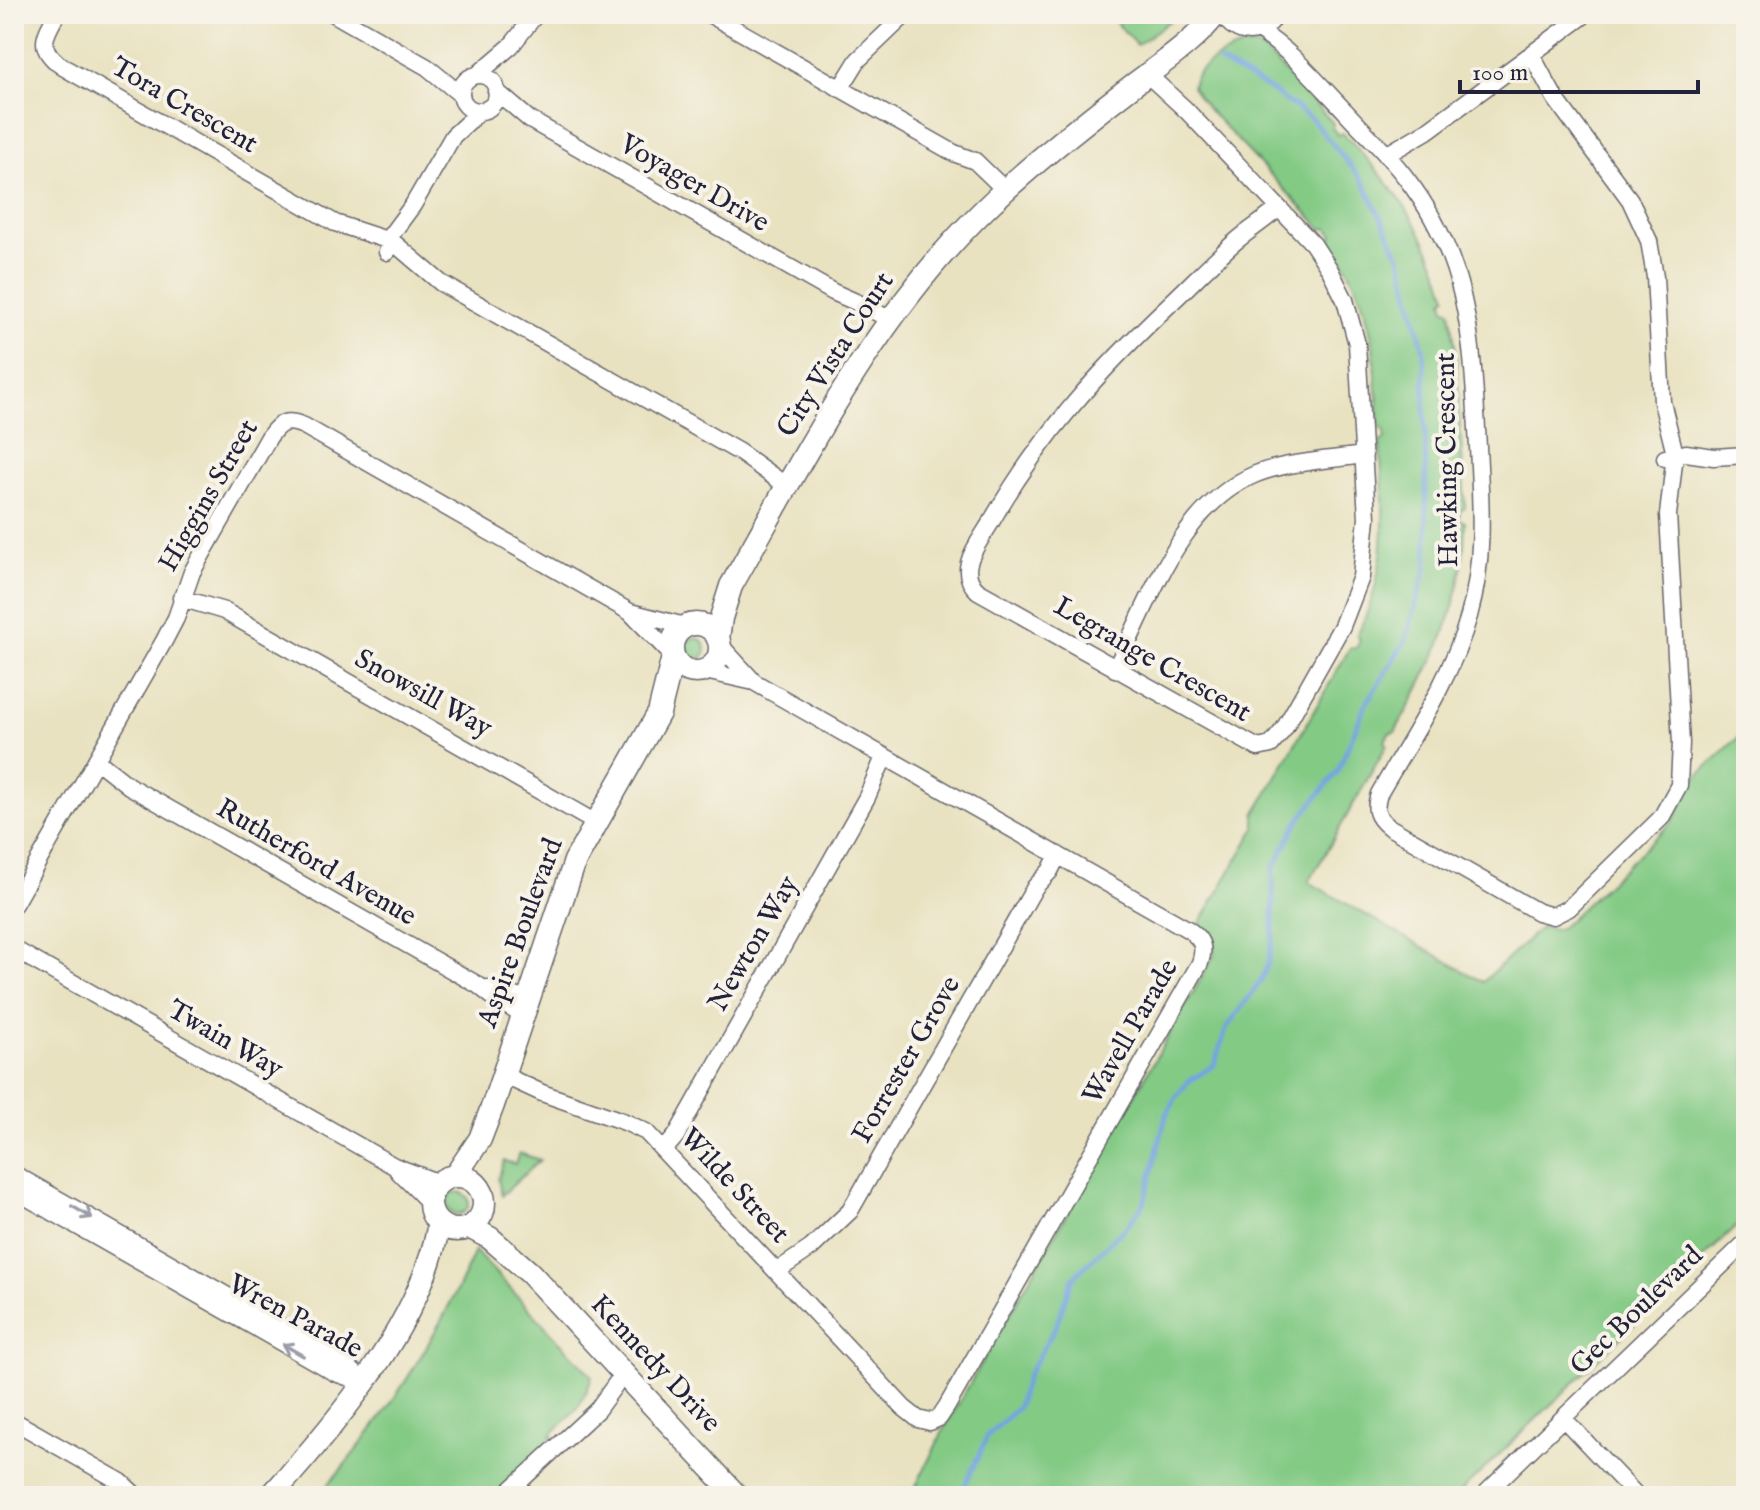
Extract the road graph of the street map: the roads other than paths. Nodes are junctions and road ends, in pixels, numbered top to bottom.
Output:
1 (57, 14) edge
2 (334, 14) edge
3 (536, 14) edge
4 (709, 14) edge
5 (906, 14) edge
6 (1216, 14) edge
7 (1583, 16) edge
8 (1253, 20) edge
9 (1192, 41) junction
10 (511, 46) junction
11 (1525, 58) junction
12 (427, 67) junction
13 (1152, 70) junction
14 (474, 76) junction
15 (496, 88) junction
16 (845, 92) junction
17 (461, 98) junction
18 (483, 110) junction
19 (530, 120) junction
20 (453, 136) junction
21 (1391, 160) junction
22 (1001, 193) junction
23 (1275, 204) junction
24 (391, 246) junction
25 (886, 326) junction
26 (1746, 455) edge
27 (1672, 459) junction
28 (1364, 462) junction
29 (791, 482) junction
30 (188, 581) junction
31 (731, 586) junction
32 (181, 598) junction
33 (224, 611) junction
34 (630, 612) junction
35 (688, 626) junction
36 (719, 642) junction
37 (673, 656) junction
38 (1110, 667) junction
39 (702, 672) junction
40 (754, 682) junction
41 (659, 713) junction
42 (888, 759) junction
43 (93, 764) junction
44 (596, 823) junction
45 (1053, 853) junction
46 (14, 904) edge
47 (14, 949) edge
48 (22, 957) edge
49 (525, 1008) junction
50 (501, 1080) junction
51 (480, 1139) junction
52 (659, 1145) junction
53 (14, 1174) edge
54 (14, 1190) edge
55 (482, 1196) junction
56 (449, 1207) junction
57 (1746, 1242) edge
58 (530, 1273) junction
59 (781, 1275) junction
60 (859, 1359) joint
61 (629, 1380) junction
62 (364, 1382) junction
63 (1563, 1418) junction
64 (14, 1421) edge
65 (136, 1496) edge
66 (271, 1496) edge
67 (504, 1496) edge
68 (737, 1496) edge
69 (1483, 1496) edge
70 (1637, 1496) edge

1 - 24 street, Tora Crescent
2 - 12 street
3 - 10 street
4 - 16 street
5 - 16 street
6 - 9 street
7 - 11 street
8 - 9 street
8 - 21 street, Hawking Crescent
9 - 13 street
10 - 14 street
10 - 15 street
11 - 21 street
11 - 27 street, Hawking Crescent
12 - 14 street
12 - 17 street
13 - 22 street, City Vista Court
13 - 23 street, Legrange Crescent
14 - 15 street
14 - 17 street
15 - 18 street
15 - 19 street, Voyager Drive
16 - 22 street
17 - 18 street
17 - 20 street
18 - 19 street, Voyager Drive
18 - 20 street
19 - 25 street, Voyager Drive
20 - 24 street
21 - 27 street, Hawking Crescent
22 - 25 street, City Vista Court
23 - 28 street, Legrange Crescent
23 - 38 street, Legrange Crescent
24 - 29 street, Tora Crescent
25 - 29 street, City Vista Court
26 - 27 street
28 - 38 street
28 - 38 street, Legrange Crescent
29 - 31 street, City Vista Court
30 - 32 street, Higgins Street
30 - 33 street, Snowsill Way
30 - 34 street, Higgins Street
31 - 35 street
31 - 36 street
32 - 33 street, Snowsill Way
32 - 43 street, Higgins Street
33 - 44 street, Snowsill Way
34 - 35 street, Higgins Street
34 - 37 street, Higgins Street
35 - 36 street
35 - 37 street
36 - 39 street
36 - 40 street, Wavell Parade
37 - 39 street
37 - 41 street, Aspire Boulevard
39 - 40 street, Wavell Parade
39 - 41 street, Aspire Boulevard
40 - 42 street, Wavell Parade
41 - 44 street, Aspire Boulevard
42 - 45 street, Wavell Parade
42 - 52 street, Newton Way
43 - 46 street, Higgins Street
43 - 49 street, Rutherford Avenue
44 - 49 street, Aspire Boulevard
45 - 59 street, Forrester Grove
45 - 60 street, Wavell Parade
47 - 48 street, Twain Way
48 - 56 street, Twain Way
49 - 50 street, Aspire Boulevard
50 - 51 street, Aspire Boulevard
50 - 52 street, Wilde Street
51 - 55 street, Aspire Boulevard
51 - 56 street, Aspire Boulevard
52 - 59 street, Wilde Street
53 -> 62 street, Wren Parade
62 -> 54 street, Wren Parade
55 - 56 street
55 - 56 street
55 - 58 street, Kennedy Drive
56 - 58 street, Kennedy Drive
56 - 62 street, Aspire Boulevard
57 - 63 street, Gec Boulevard
58 - 61 street, Kennedy Drive
59 - 60 street, Wilde Street
61 - 67 street
61 - 68 street, Kennedy Drive
62 - 66 street, Aspire Boulevard
63 - 69 street, Gec Boulevard
63 - 70 street
64 - 65 street

